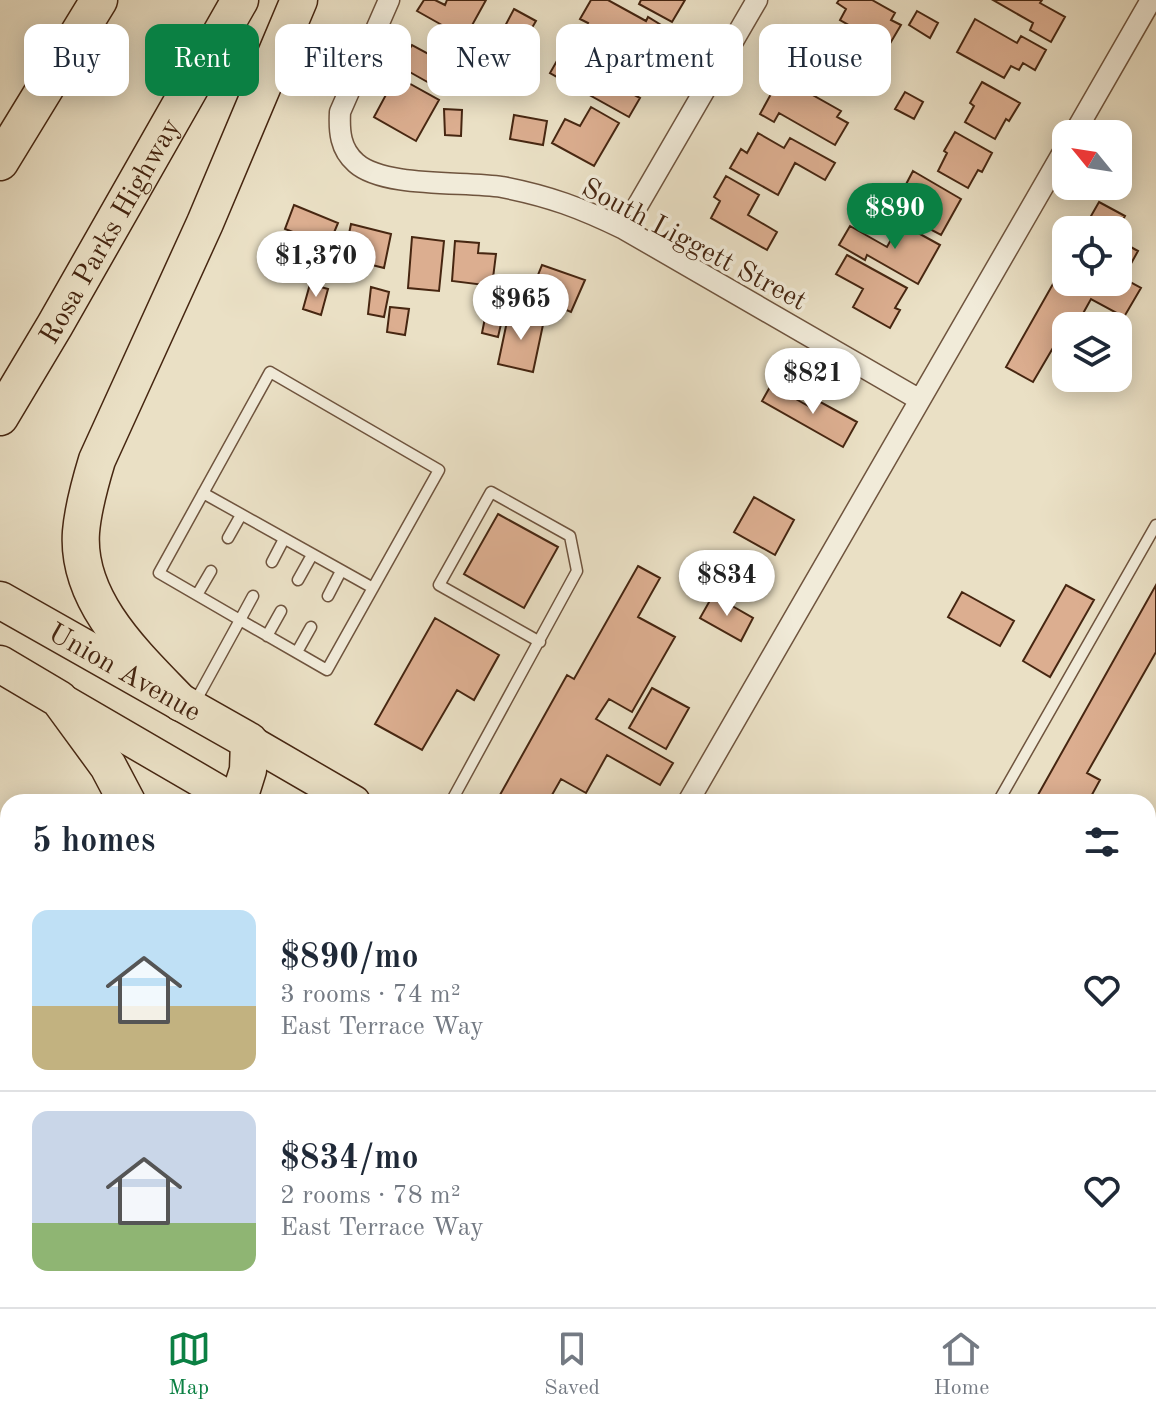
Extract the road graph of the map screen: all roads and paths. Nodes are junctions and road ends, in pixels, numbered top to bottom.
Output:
1 (99, 0) edge
2 (240, 0) edge
3 (299, 0) edge
4 (389, 0) edge
5 (757, 0) edge
6 (1151, 0) edge
7 (1082, 120) edge
8 (0, 162) edge
9 (1052, 171) edge
10 (624, 229) junction
11 (55, 325) junction
12 (920, 400) junction
13 (0, 417) edge
14 (0, 440) edge
15 (203, 493) junction
16 (241, 515) junction
17 (1156, 525) edge
18 (228, 538) dead end
19 (284, 539) junction
20 (312, 555) junction
21 (272, 562) dead end
22 (211, 571) dead end
23 (341, 571) junction
24 (298, 580) dead end
25 (373, 588) junction
26 (197, 595) junction
27 (253, 596) dead end
28 (328, 596) dead end
29 (0, 600) edge
30 (281, 611) dead end
31 (240, 620) junction
32 (311, 627) dead end
33 (267, 636) junction
34 (540, 642) junction
35 (297, 652) junction
36 (0, 664) edge
37 (59, 699) junction
38 (186, 706) junction
39 (249, 741) junction
40 (123, 794) edge
41 (224, 794) edge
42 (240, 794) edge
43 (340, 794) edge
44 (455, 794) edge
45 (693, 794) edge
46 (1003, 794) edge

1 - 8 highway
2 - 11 highway, Rosa Parks Highway
3 - 38 highway
4 - 10 street, South Liggett Street
5 - 10 street
6 - 7 street
9 - 12 street
10 - 12 street, South Liggett Street
11 - 13 highway, Rosa Parks Highway
11 - 14 highway
12 - 45 street
15 - 16 lane
15 - 25 lane
15 - 26 lane
16 - 18 lane
16 - 19 lane
17 - 46 lane
19 - 20 lane
19 - 21 lane
20 - 23 lane
20 - 24 lane
22 - 26 lane
23 - 25 lane
23 - 28 lane
25 - 35 lane
26 - 31 lane
27 - 31 lane
29 - 38 highway, Union Avenue
30 - 33 lane
31 - 33 lane
31 - 38 lane
32 - 35 lane
33 - 35 lane
34 - 34 lane
34 - 44 lane
36 - 37 highway, Union Avenue
37 - 40 highway
37 - 41 main road, Union Avenue
38 - 39 highway, Union Avenue
39 - 42 highway
39 - 43 main road

